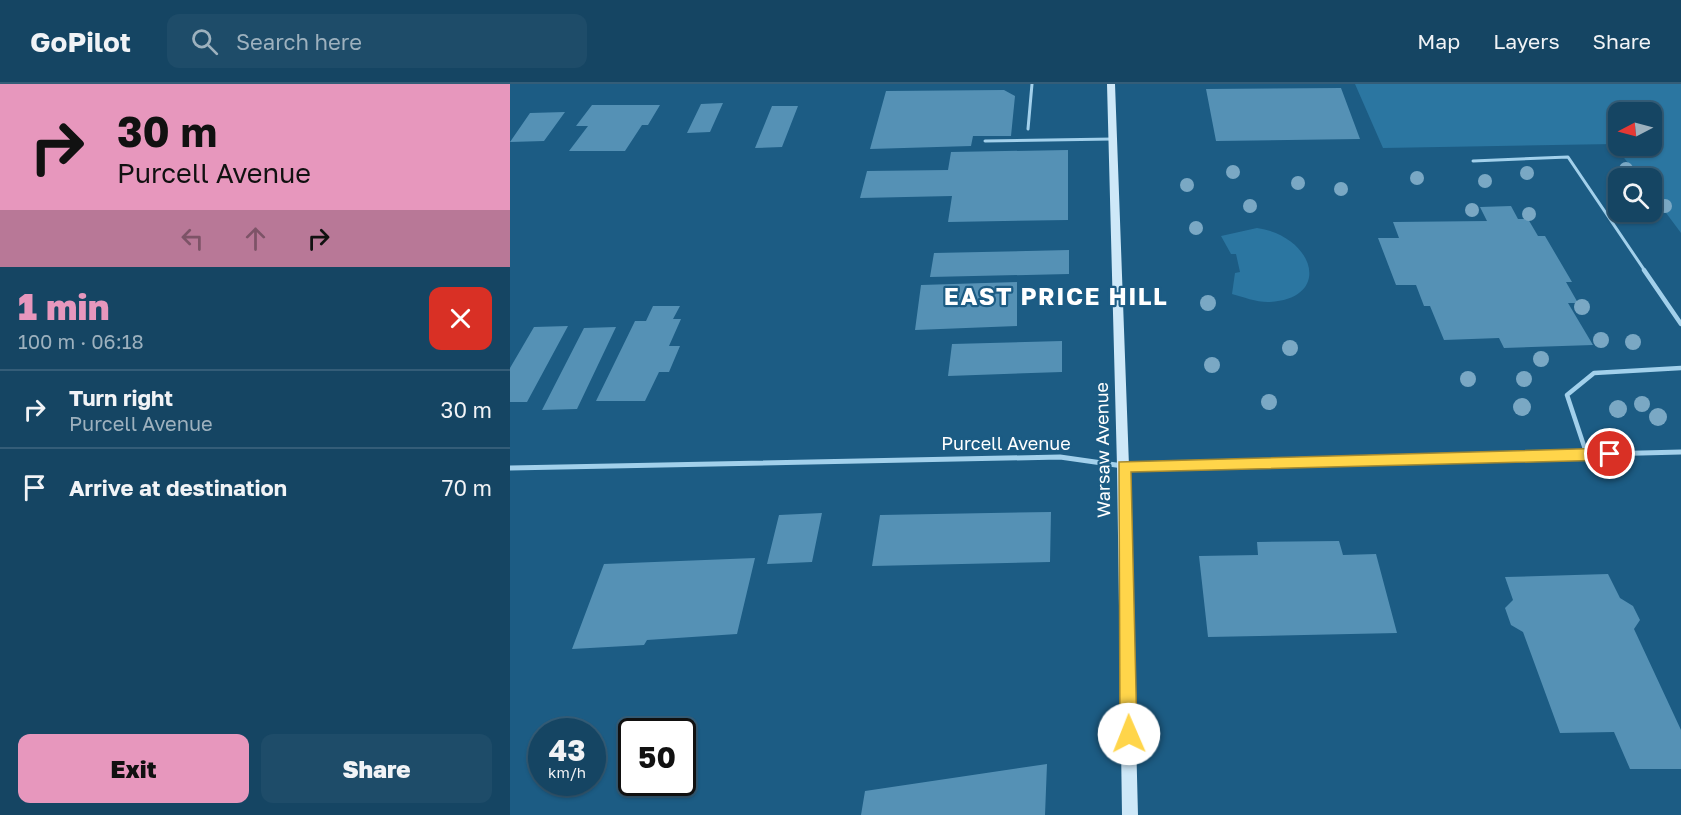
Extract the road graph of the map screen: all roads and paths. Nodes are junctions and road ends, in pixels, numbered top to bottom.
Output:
1 (1032, 84) edge
2 (1111, 84) edge
3 (1028, 129) dead end
4 (1113, 139) junction
5 (985, 141) dead end
6 (1473, 161) dead end
7 (1681, 324) edge
8 (1681, 368) edge
9 (1681, 452) edge
10 (1587, 454) junction
11 (1124, 466) junction
12 (510, 468) edge
13 (1130, 815) edge

1 - 3 lane
2 - 4 main road, Warsaw Avenue
4 - 5 lane
4 - 11 main road, Warsaw Avenue
6 - 7 lane
8 - 10 lane
9 - 10 street, Purcell Avenue
10 - 11 street, Purcell Avenue
11 - 12 street, Purcell Avenue
11 - 13 main road, Warsaw Avenue

